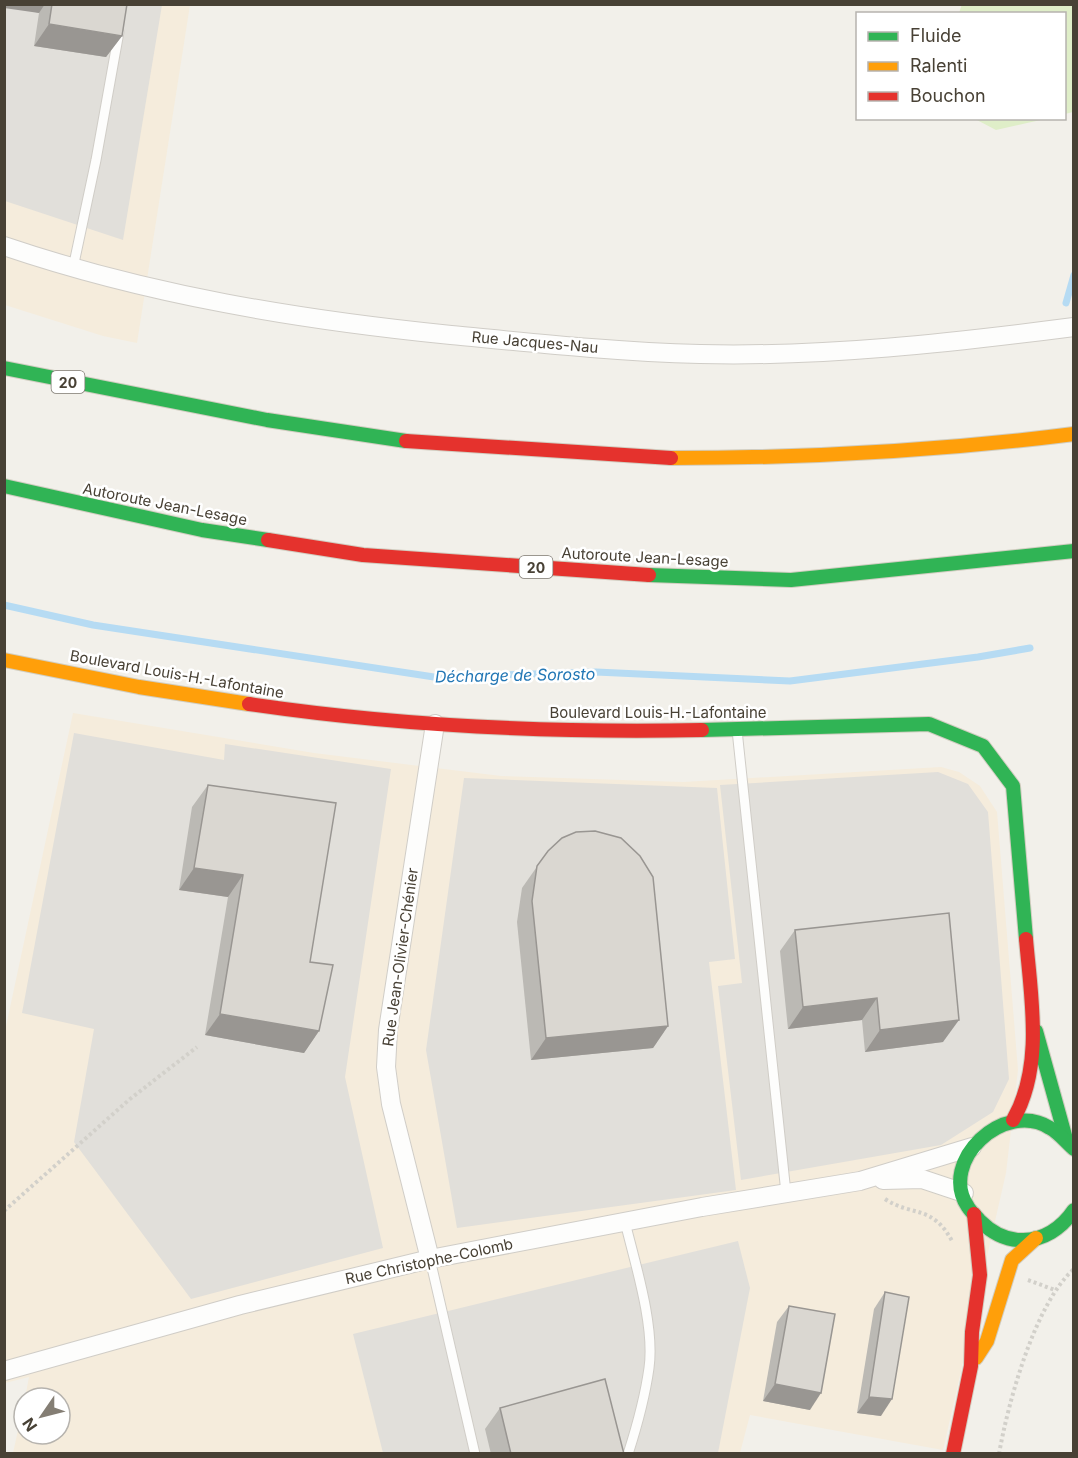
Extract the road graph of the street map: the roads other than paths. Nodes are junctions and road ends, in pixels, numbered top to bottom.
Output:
1 (120, 26) edge
2 (4, 246) edge
3 (73, 268) junction
4 (1074, 327) edge
5 (37, 360) dead end
6 (4, 368) edge
7 (132, 394) junction
8 (1074, 434) edge
9 (4, 486) edge
10 (51, 511) dead end
11 (202, 530) junction
12 (1074, 551) edge
13 (4, 660) edge
14 (435, 724) junction
15 (737, 730) junction
16 (1034, 1028) junction
17 (1013, 1120) junction
18 (1070, 1144) edge
19 (972, 1147) junction
20 (860, 1181) junction
21 (786, 1193) junction
22 (964, 1193) junction
23 (1072, 1213) edge
24 (974, 1214) junction
25 (625, 1222) junction
26 (1036, 1238) junction
27 (430, 1259) junction
28 (971, 1366) junction
29 (4, 1371) edge
30 (475, 1454) edge
31 (628, 1454) edge
32 (953, 1454) edge

1 - 3 lane
2 - 3 street, Rue Jacques-Nau
3 - 4 street, Rue Jacques-Nau
5 - 7 main road
6 - 7 main road, 20
7 - 8 main road, 20
9 - 11 main road, Autoroute Jean-Lesage / 20
10 - 11 main road
11 - 12 main road, Autoroute Jean-Lesage / 20
13 - 14 main road, Boulevard Louis-H.-Lafontaine
14 - 15 main road, Boulevard Louis-H.-Lafontaine
14 - 27 street, Rue Jean-Olivier-Chénier
15 - 16 main road, Boulevard Louis-H.-Lafontaine
15 - 21 lane
16 - 17 main road, Boulevard Louis-H.-Lafontaine
16 - 18 main road, Boulevard Louis-H.-Lafontaine
17 - 18 main road
17 - 19 main road
19 - 20 street, Rue Christophe-Colomb
19 - 22 main road
20 - 21 street, Rue Christophe-Colomb
20 - 22 street, Rue Christophe-Colomb
21 - 25 street, Rue Christophe-Colomb
22 - 24 main road
23 - 26 main road
24 - 26 main road
24 - 28 main road
25 - 27 street, Rue Christophe-Colomb
25 - 31 lane
26 - 28 main road
27 - 29 street, Rue Christophe-Colomb
27 - 30 lane
28 - 32 main road

